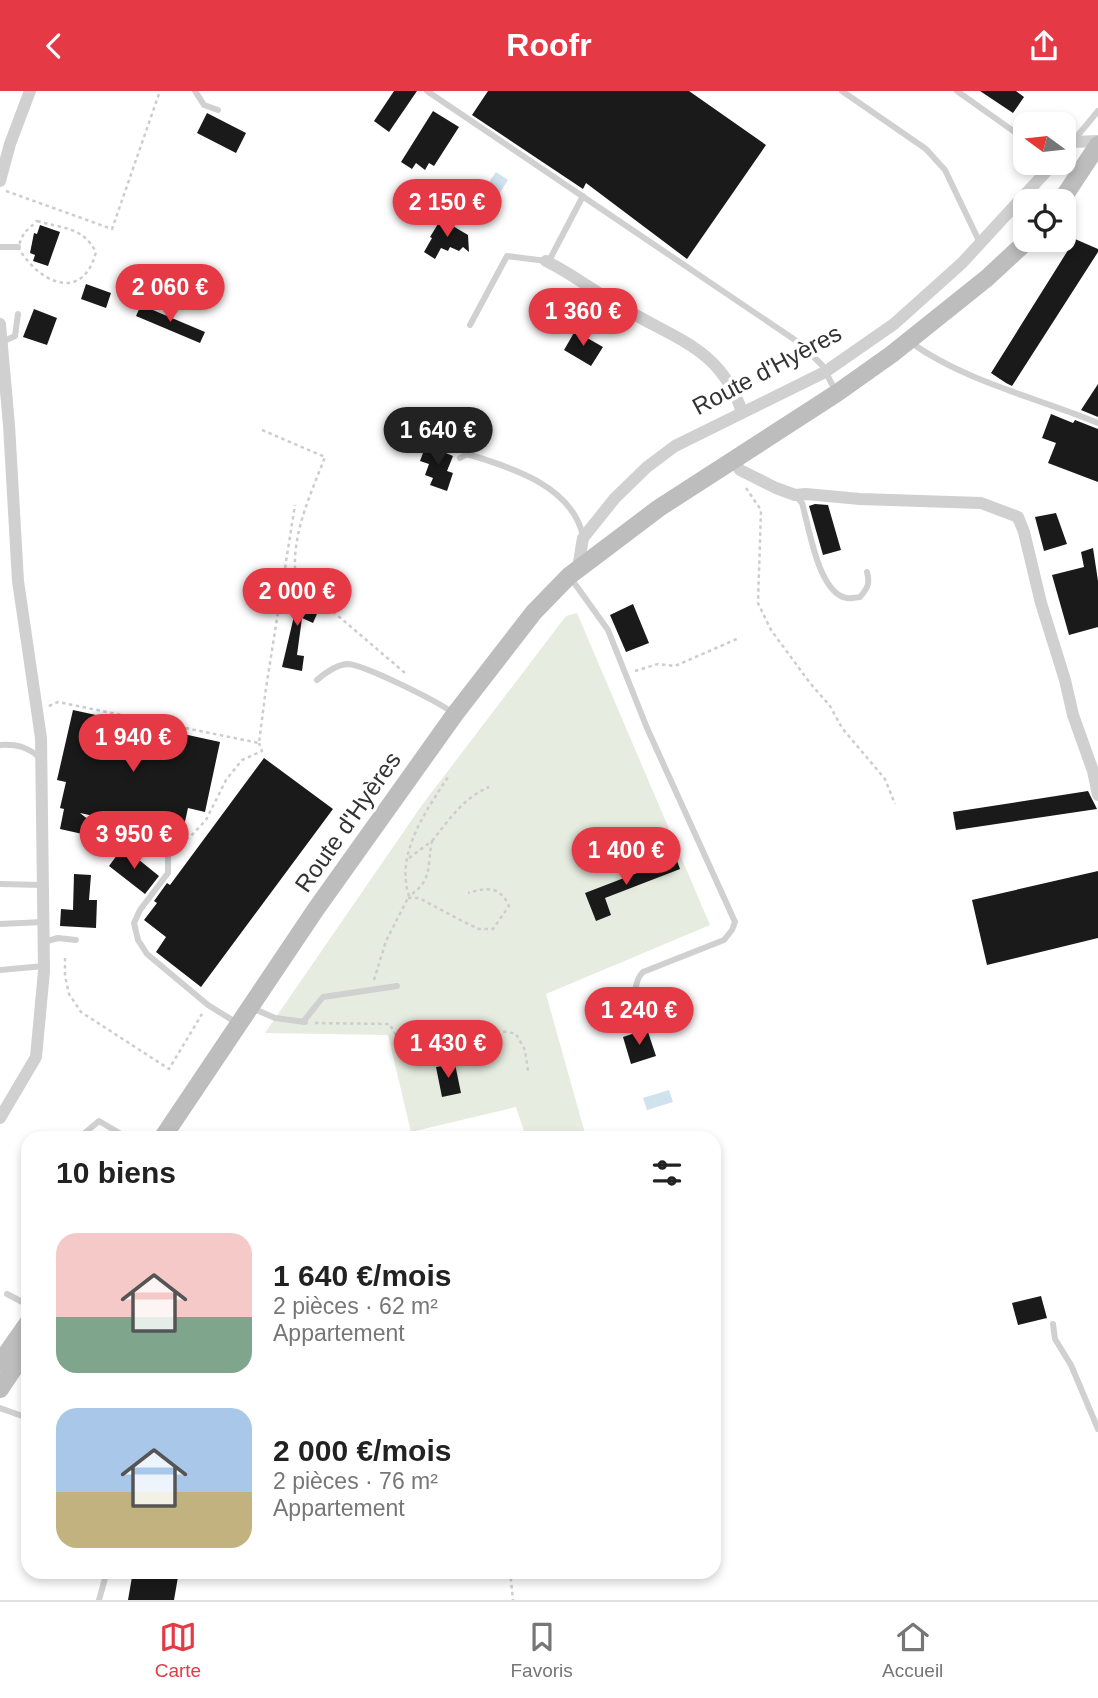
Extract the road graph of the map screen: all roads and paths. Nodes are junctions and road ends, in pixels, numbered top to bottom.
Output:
1 (30, 91) edge
2 (160, 91) edge
3 (195, 91) edge
4 (427, 91) edge
5 (842, 91) edge
6 (957, 91) edge
7 (218, 110) dead end
8 (1098, 111) edge
9 (1013, 131) edge
10 (1076, 137) edge
11 (1098, 143) edge
12 (1076, 146) edge
13 (1043, 175) edge
14 (0, 181) edge
15 (0, 189) edge
16 (1068, 189) edge
17 (583, 197) junction
18 (980, 243) junction
19 (0, 247) edge
20 (18, 247) junction
21 (1015, 252) edge
22 (546, 261) junction
23 (18, 314) dead end
24 (0, 324) edge
25 (470, 325) dead end
26 (908, 341) junction
27 (2, 342) junction
28 (825, 372) junction
29 (837, 393) junction
30 (742, 412) junction
31 (1098, 423) edge
32 (262, 430) dead end
33 (5, 453) edge
34 (460, 458) dead end
35 (729, 462) junction
36 (795, 495) junction
37 (295, 505) dead end
38 (583, 538) junction
39 (573, 572) junction
40 (867, 572) dead end
41 (739, 638) dead end
42 (626, 676) junction
43 (317, 680) dead end
44 (417, 693) junction
45 (455, 714) junction
46 (38, 716) junction
47 (259, 743) junction
48 (0, 745) edge
49 (42, 759) junction
50 (448, 777) dead end
51 (489, 787) dead end
52 (1098, 795) edge
53 (895, 804) dead end
54 (432, 841) junction
55 (151, 844) dead end
56 (168, 853) junction
57 (407, 859) junction
58 (0, 884) edge
59 (43, 885) junction
60 (468, 893) dead end
61 (409, 897) junction
62 (43, 922) junction
63 (0, 924) edge
64 (76, 940) dead end
65 (44, 942) junction
66 (65, 958) dead end
67 (44, 966) junction
68 (0, 970) edge
69 (397, 986) dead end
70 (372, 990) junction
71 (208, 1005) junction
72 (250, 1007) junction
73 (635, 1007) dead end
74 (304, 1022) junction
75 (239, 1024) junction
76 (421, 1046) junction
77 (422, 1064) dead end
78 (528, 1071) dead end
79 (0, 1118) edge
80 (87, 1131) edge
81 (115, 1131) edge
82 (165, 1131) edge
83 (7, 1294) dead end
84 (21, 1301) edge
85 (1053, 1324) dead end
86 (21, 1333) edge
87 (21, 1358) edge
88 (0, 1363) edge
89 (0, 1389) edge
90 (0, 1408) edge
91 (21, 1416) edge
92 (1098, 1429) edge
93 (105, 1579) edge
94 (511, 1579) edge
95 (99, 1600) edge
96 (513, 1600) edge

1 - 14 street
2 - 15 path
3 - 7 lane
4 - 17 lane
5 - 18 lane
6 - 9 lane
8 - 10 lane
11 - 12 street
11 - 16 main road
13 - 18 street, Route d'Hyères
17 - 22 lane
17 - 28 lane
18 - 28 street, Route d'Hyères
19 - 20 lane
20 - 20 path
21 - 26 main road, Route d'Hyères
22 - 25 lane
22 - 30 street
23 - 27 lane
24 - 27 street
26 - 29 main road, Route d'Hyères
26 - 31 lane
27 - 33 street
28 - 29 lane
28 - 30 street, Route d'Hyères
29 - 35 main road, Route d'Hyères
30 - 38 street, Route d'Hyères
32 - 44 path
33 - 46 street
34 - 38 lane
35 - 36 street
35 - 39 main road, Route d'Hyères
35 - 53 path
36 - 40 lane
36 - 52 street
37 - 47 path
38 - 39 street, Route d'Hyères
39 - 42 lane
39 - 45 main road, Route d'Hyères
41 - 42 path
42 - 73 lane
43 - 44 lane
44 - 45 lane
45 - 72 main road, Route d'Hyères
46 - 47 path
46 - 49 street
47 - 56 path
48 - 49 lane
49 - 59 street
50 - 57 path
51 - 54 path
54 - 57 path
54 - 61 path
55 - 56 lane
56 - 71 lane
57 - 61 path
58 - 59 lane
59 - 62 street
60 - 61 path
61 - 70 path
62 - 63 lane
62 - 65 street
64 - 65 lane
65 - 67 street
66 - 71 path
67 - 68 lane
67 - 79 street
69 - 70 lane
70 - 74 lane
71 - 75 lane
72 - 74 lane
72 - 75 main road, Route d'Hyères
74 - 76 path
75 - 82 main road, Route d'Hyères
76 - 77 path
76 - 78 path
80 - 81 lane
83 - 84 lane
85 - 92 lane
86 - 88 main road
87 - 89 main road
90 - 91 lane
93 - 95 lane
94 - 96 path

